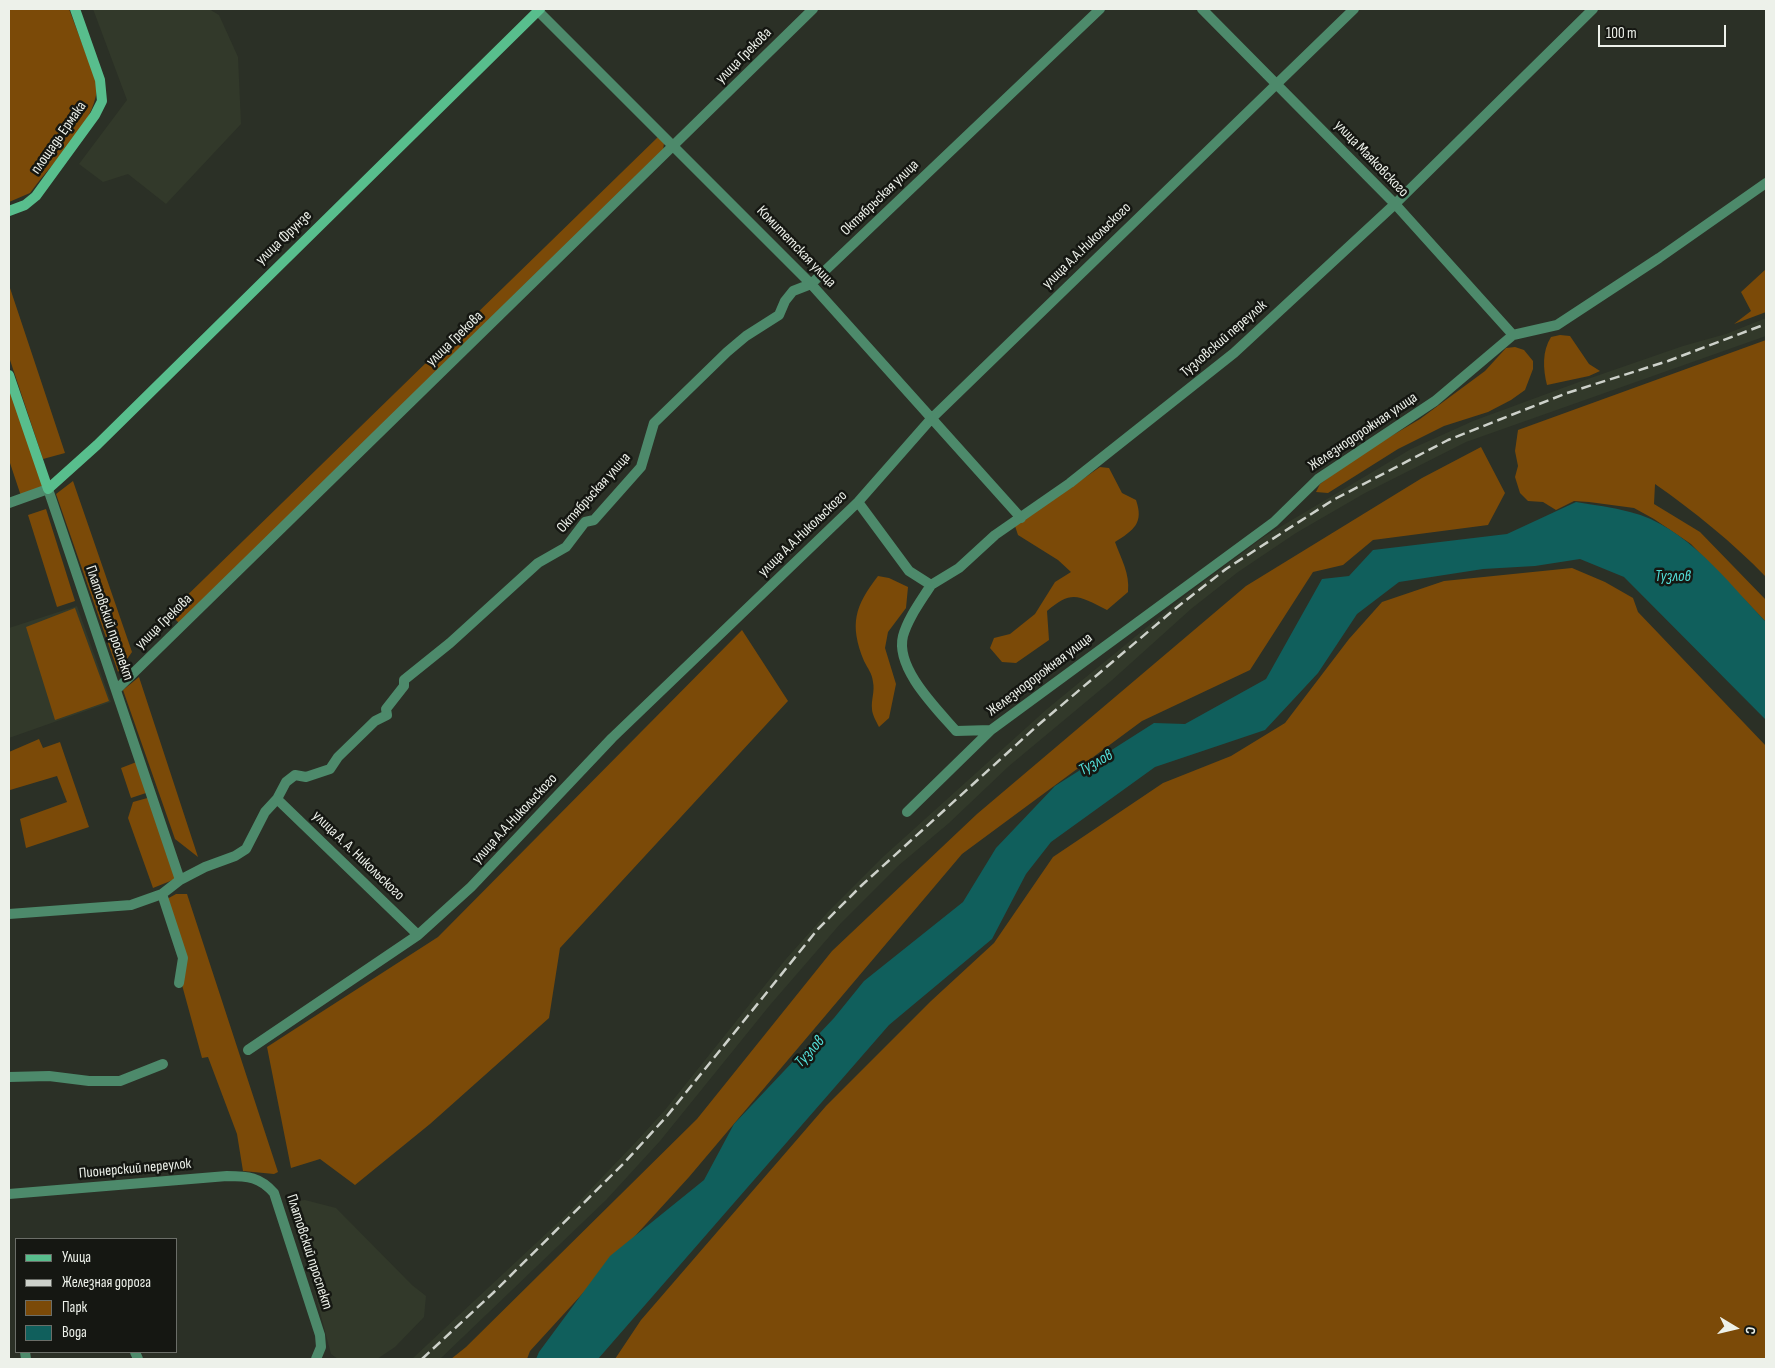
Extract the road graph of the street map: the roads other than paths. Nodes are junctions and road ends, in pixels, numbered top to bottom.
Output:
1 (74, 9) edge
2 (538, 9) edge
3 (813, 9) edge
4 (1100, 9) edge
5 (1202, 9) edge
6 (1354, 9) edge
7 (1593, 9) edge
8 (1277, 82) junction
9 (675, 145) junction
10 (1766, 183) edge
11 (1394, 204) junction
12 (9, 211) edge
13 (811, 284) junction
14 (1513, 335) junction
15 (9, 375) edge
16 (931, 419) junction
17 (48, 489) junction
18 (858, 502) junction
19 (9, 503) edge
20 (1022, 518) junction
21 (931, 585) junction
22 (116, 690) junction
23 (991, 730) junction
24 (277, 799) junction
25 (907, 812) dead end
26 (180, 880) junction
27 (162, 894) junction
28 (9, 914) edge
29 (418, 935) junction
30 (180, 983) dead end
31 (248, 1050) dead end
32 (163, 1064) dead end
33 (9, 1078) edge
34 (263, 1181) joint
35 (9, 1194) edge
36 (316, 1359) edge

1 - 12 street, площадь Ермака
2 - 9 street, Комитетская улица
2 - 17 street, улица Фрунзе
3 - 9 street, улица Грекова
4 - 13 street, Октябрьская улица
5 - 8 street, улица Маяковского
6 - 8 street, улица А.А.Никольского
7 - 11 street, Тузловский переулок
8 - 11 street, улица Маяковского
8 - 16 street, улица А.А.Никольского
9 - 13 street, Комитетская улица
9 - 22 street, улица Грекова
10 - 14 street, Железнодорожная улица
11 - 14 street, улица Маяковского
11 - 20 street, Тузловский переулок
13 - 16 street, Комитетская улица
13 - 24 street, Октябрьская улица
14 - 23 street, Железнодорожная улица
15 - 17 street, Платовский проспект
16 - 18 street, улица А.А.Никольского
16 - 20 street, Комитетская улица
17 - 19 street
17 - 22 street, Платовский проспект
18 - 21 street
18 - 29 street, улица А.А.Никольского
20 - 21 street, Тузловский переулок
21 - 23 street, Железнодорожная улица
22 - 26 street, Платовский проспект
23 - 25 street, Железнодорожная улица
24 - 26 street, Октябрьская улица
24 - 29 street, улица А. А. Никольского
26 - 27 street, Октябрьская улица
27 - 28 street, Октябрьская улица
27 - 30 street
29 - 31 street, улица А.А.Никольского
32 - 33 street
34 - 35 street, Пионерский переулок
34 - 36 street, Платовский проспект

